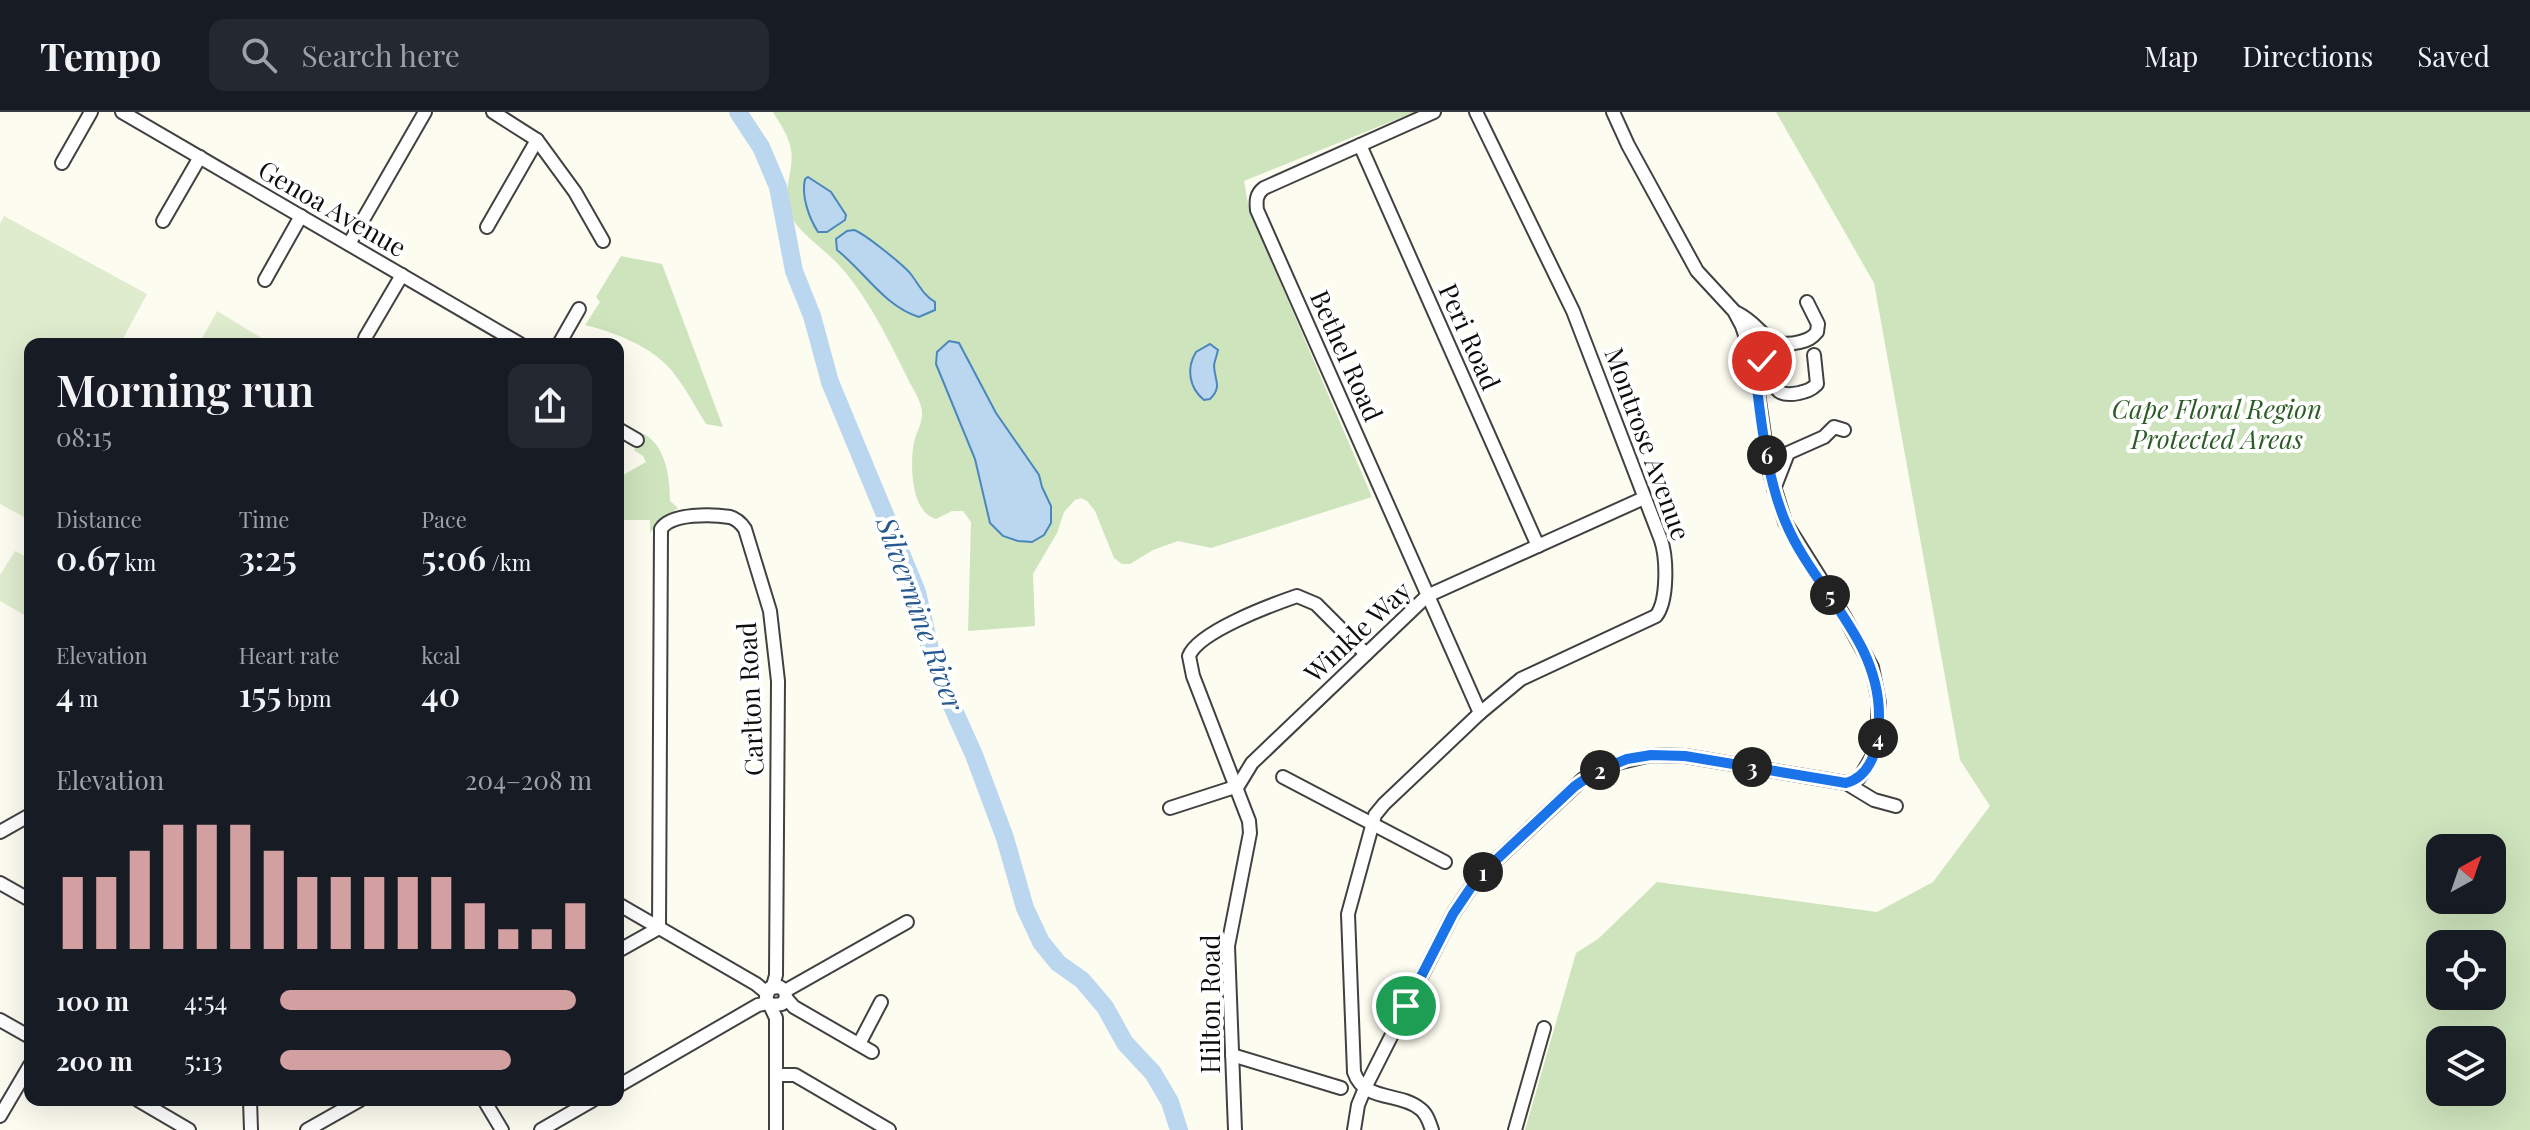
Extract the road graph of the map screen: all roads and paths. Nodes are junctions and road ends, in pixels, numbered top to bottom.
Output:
1 (91, 112) edge
2 (122, 112) edge
3 (425, 112) edge
4 (493, 112) edge
5 (1434, 112) edge
6 (1476, 112) edge
7 (1613, 112) edge
8 (537, 140) junction
9 (1360, 145) junction
10 (200, 157) junction
11 (62, 163) dead end
12 (301, 216) junction
13 (163, 221) dead end
14 (487, 227) dead end
15 (603, 241) dead end
16 (349, 244) junction
17 (402, 275) junction
18 (265, 280) dead end
19 (1807, 302) dead end
20 (579, 309) dead end
21 (1734, 311) junction
22 (365, 338) dead end
23 (510, 338) edge
24 (562, 338) edge
25 (1814, 355) dead end
26 (1753, 359) junction
27 (1844, 430) dead end
28 (624, 432) edge
29 (637, 440) dead end
30 (1774, 489) junction
31 (1644, 498) junction
32 (1538, 546) junction
33 (1427, 596) junction
34 (1366, 654) junction
35 (1480, 713) junction
36 (1283, 777) dead end
37 (1846, 783) junction
38 (1238, 786) junction
39 (1896, 806) dead end
40 (1170, 808) dead end
41 (24, 818) edge
42 (1372, 823) junction
43 (0, 832) edge
44 (1445, 862) dead end
45 (0, 883) edge
46 (24, 897) edge
47 (624, 908) edge
48 (907, 922) dead end
49 (659, 928) junction
50 (624, 948) edge
51 (776, 997) junction
52 (881, 1002) dead end
53 (0, 1020) edge
54 (1544, 1028) dead end
55 (24, 1034) edge
56 (859, 1044) junction
57 (872, 1052) dead end
58 (1232, 1055) junction
59 (24, 1075) edge
60 (777, 1075) junction
61 (624, 1083) edge
62 (1341, 1088) dead end
63 (1365, 1088) junction
64 (148, 1106) edge
65 (250, 1106) edge
66 (349, 1106) edge
67 (488, 1106) edge
68 (583, 1106) edge
69 (0, 1116) edge
70 (189, 1130) edge
71 (251, 1130) edge
72 (307, 1130) edge
73 (502, 1130) edge
74 (541, 1130) edge
75 (776, 1130) edge
76 (889, 1130) edge
77 (1235, 1130) edge
78 (1354, 1130) edge
79 (1432, 1130) edge
80 (1515, 1130) edge

1 - 11 street
2 - 10 street, Genoa Avenue
3 - 16 street
4 - 8 street
5 - 9 street, Bethel Road
6 - 31 street, Montrose Avenue
7 - 21 street
8 - 14 street
8 - 15 street
9 - 32 street, Peri Road
9 - 33 street, Bethel Road
10 - 12 street, Genoa Avenue
10 - 13 street
12 - 16 street, Genoa Avenue
12 - 18 street
16 - 17 street, Genoa Avenue
17 - 22 street
17 - 23 street, Genoa Avenue
19 - 21 street
20 - 24 street
21 - 26 street
25 - 26 street
26 - 30 street
27 - 30 street
28 - 29 street
30 - 37 street
31 - 32 street, Winkle Way
31 - 35 street, Montrose Avenue
32 - 33 street, Winkle Way
33 - 34 street, Winkle Way
33 - 35 street, Bethel Road
34 - 38 street, Winkle Way
34 - 38 street, Hilton Road
35 - 42 street, Montrose Avenue
36 - 42 street
37 - 39 street
37 - 63 street
38 - 40 street
38 - 58 street, Hilton Road
41 - 43 street
42 - 44 street
42 - 63 street, Montrose Avenue
45 - 46 street
47 - 49 street
48 - 51 street
49 - 50 street
49 - 51 street
49 - 51 street, Carlton Road
51 - 56 street
51 - 60 street, Carlton Road
51 - 61 street
52 - 56 street
53 - 55 street
54 - 80 street
56 - 57 street
58 - 62 street
58 - 77 street, Hilton Road
59 - 69 street
60 - 75 street, Carlton Road
60 - 76 street
63 - 78 street
63 - 79 street
64 - 70 street
65 - 71 street
66 - 72 street
67 - 73 street
68 - 74 street

